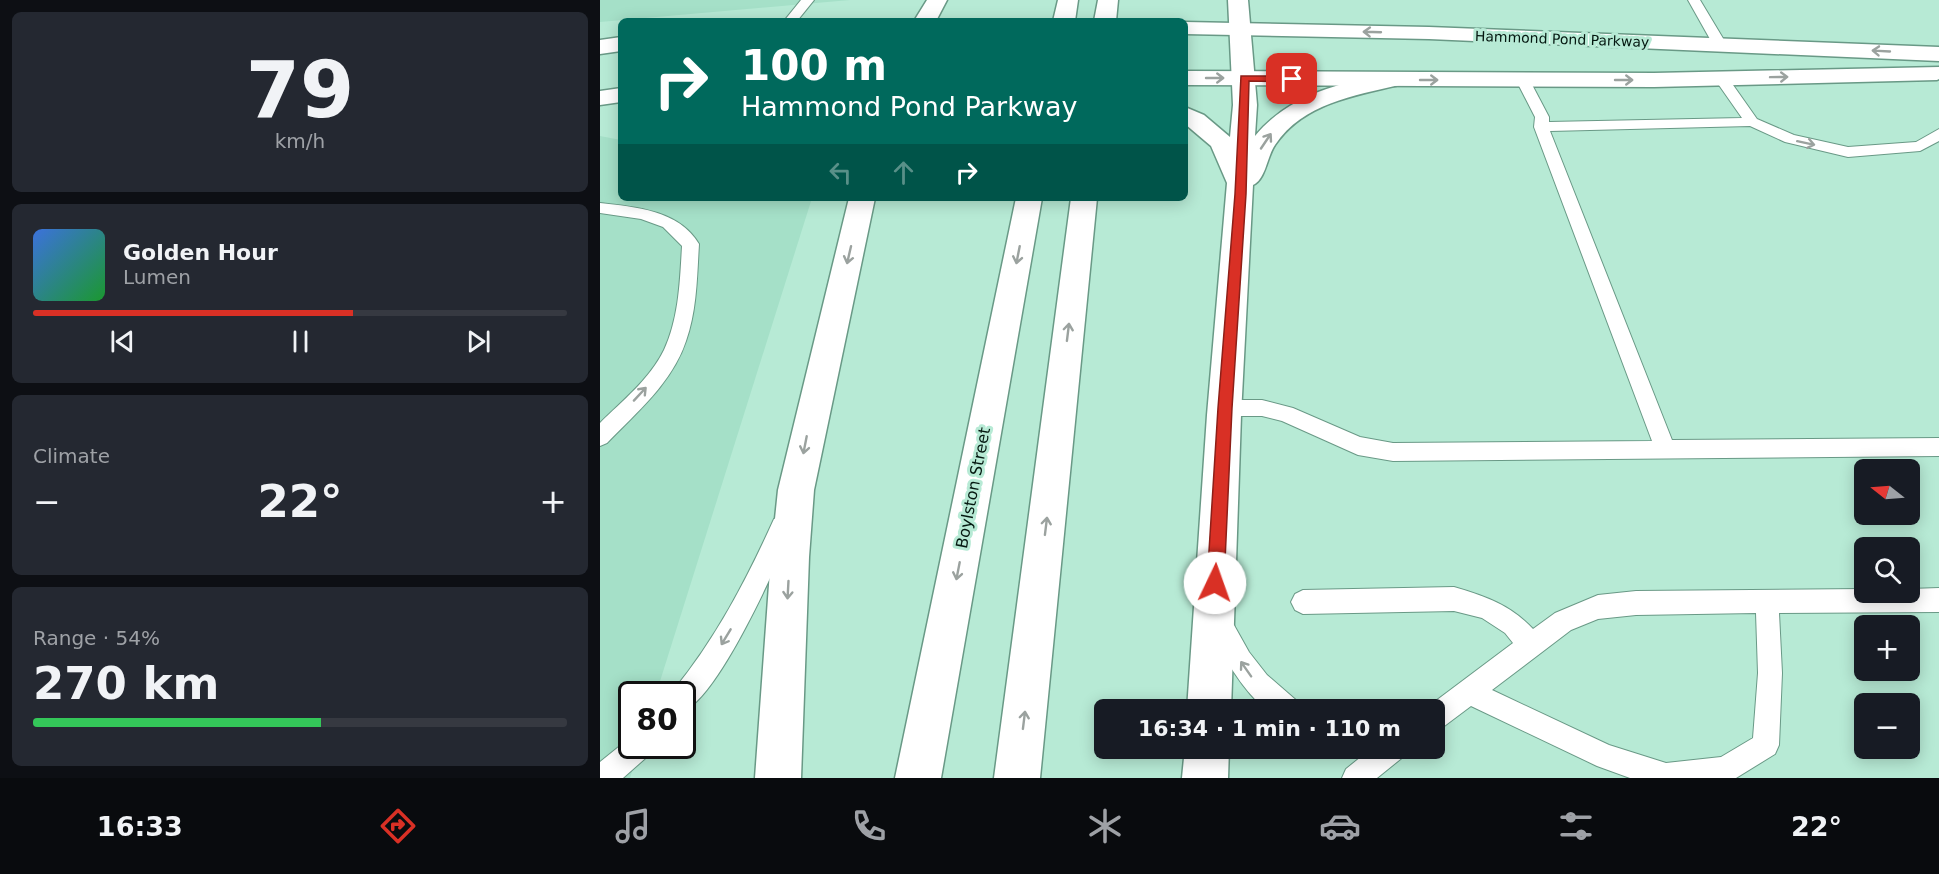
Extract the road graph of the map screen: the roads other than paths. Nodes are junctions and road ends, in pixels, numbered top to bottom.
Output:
1 (808, 0) edge
2 (937, 0) edge
3 (1238, 0) edge
4 (1694, 0) edge
5 (793, 18) edge
6 (927, 18) edge
7 (1188, 28) edge
8 (1240, 28) junction
9 (618, 44) edge
10 (1720, 45) junction
11 (600, 47) edge
12 (1939, 54) edge
13 (1939, 72) edge
14 (1188, 78) edge
15 (1244, 78) junction
16 (1721, 78) junction
17 (1391, 80) junction
18 (1523, 81) junction
19 (618, 95) edge
20 (600, 98) edge
21 (1188, 116) edge
22 (1752, 122) junction
23 (1541, 127) junction
24 (1939, 134) edge
25 (1241, 194) junction
26 (861, 201) edge
27 (1028, 201) edge
28 (1084, 201) edge
29 (600, 208) edge
30 (1225, 408) junction
31 (600, 437) edge
32 (1939, 447) edge
33 (1665, 449) junction
34 (796, 490) junction
35 (1939, 600) edge
36 (1767, 601) junction
37 (1303, 602) dead end
38 (1214, 607) junction
39 (1531, 645) junction
40 (696, 684) edge
41 (1469, 692) junction
42 (1210, 699) edge
43 (1276, 699) edge
44 (1445, 710) edge
45 (625, 759) edge
46 (1206, 759) edge
47 (1379, 759) edge
48 (603, 778) edge
49 (778, 778) edge
50 (918, 778) edge
51 (1017, 778) edge
52 (1205, 778) edge
53 (1354, 778) edge

1 - 5 lane
2 - 6 main road
3 - 8 main road
4 - 10 lane
7 - 8 main road, Hammond Pond Parkway
10 -> 8 main road, Hammond Pond Parkway
8 - 15 main road
9 - 11 main road
12 -> 10 main road, Hammond Pond Parkway
16 -> 13 main road
14 -> 15 main road
15 - 17 main road
15 - 25 main road
18 -> 16 main road
16 - 22 lane
17 -> 18 main road
25 -> 17 main road
18 - 23 lane
19 - 20 main road
21 - 25 main road
22 - 23 lane
22 -> 24 lane
23 - 33 lane
25 - 30 main road
26 -> 34 main road
27 -> 50 main road, Boylston Street
51 -> 28 main road
31 -> 29 lane
30 - 33 lane
30 - 38 main road
32 - 33 lane
34 -> 40 lane
34 -> 49 main road
35 - 36 lane
36 - 39 lane
36 - 41 lane
37 - 39 lane
38 - 42 main road
43 -> 38 lane
39 - 41 lane
41 - 44 lane
45 - 48 lane
46 - 52 main road
47 - 53 lane

